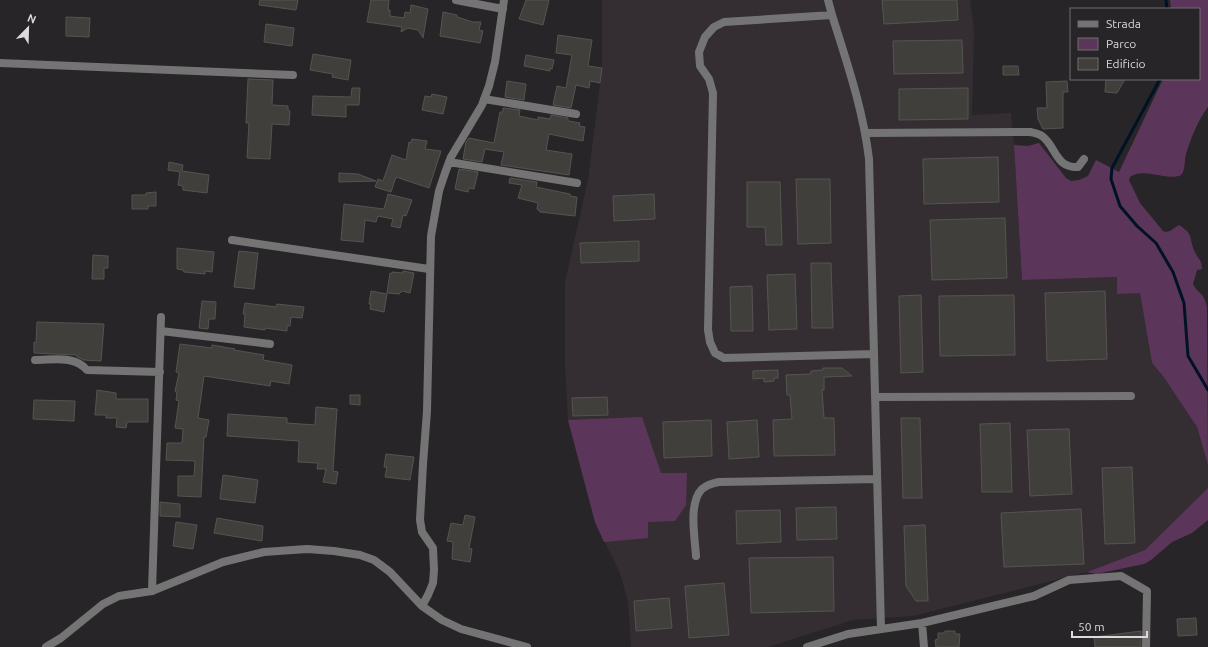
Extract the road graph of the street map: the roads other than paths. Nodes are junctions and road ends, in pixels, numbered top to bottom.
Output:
1 (456, 0) edge
2 (504, 0) edge
3 (828, 0) edge
4 (503, 9) junction
5 (832, 15) junction
6 (0, 63) edge
7 (293, 75) dead end
8 (484, 99) junction
9 (576, 114) dead end
10 (866, 133) junction
11 (1084, 159) dead end
12 (449, 162) junction
13 (577, 183) dead end
14 (232, 240) dead end
15 (430, 269) junction
16 (161, 317) dead end
17 (161, 331) junction
18 (270, 344) dead end
19 (874, 354) junction
20 (35, 360) dead end
21 (160, 372) junction
22 (875, 396) junction
23 (1131, 396) dead end
24 (877, 480) junction
25 (696, 556) dead end
26 (152, 591) junction
27 (422, 606) junction
28 (922, 623) junction
29 (881, 629) junction
30 (46, 647) edge
31 (527, 647) edge
32 (807, 647) edge
33 (924, 647) edge
34 (1146, 647) edge

1 - 4 street
2 - 4 street
3 - 5 street
4 - 8 street
5 - 10 street
5 - 19 street
6 - 7 street
8 - 9 street
8 - 12 street
10 - 11 street
10 - 19 street
12 - 13 street
12 - 15 street
14 - 15 street
15 - 27 street
16 - 17 street
17 - 18 street
17 - 21 street
19 - 22 street
20 - 21 street
21 - 26 street
22 - 23 street
22 - 24 street
24 - 25 street
24 - 29 street
26 - 27 street
26 - 30 street
27 - 31 street
28 - 29 street
28 - 33 street
28 - 34 street
29 - 32 street

